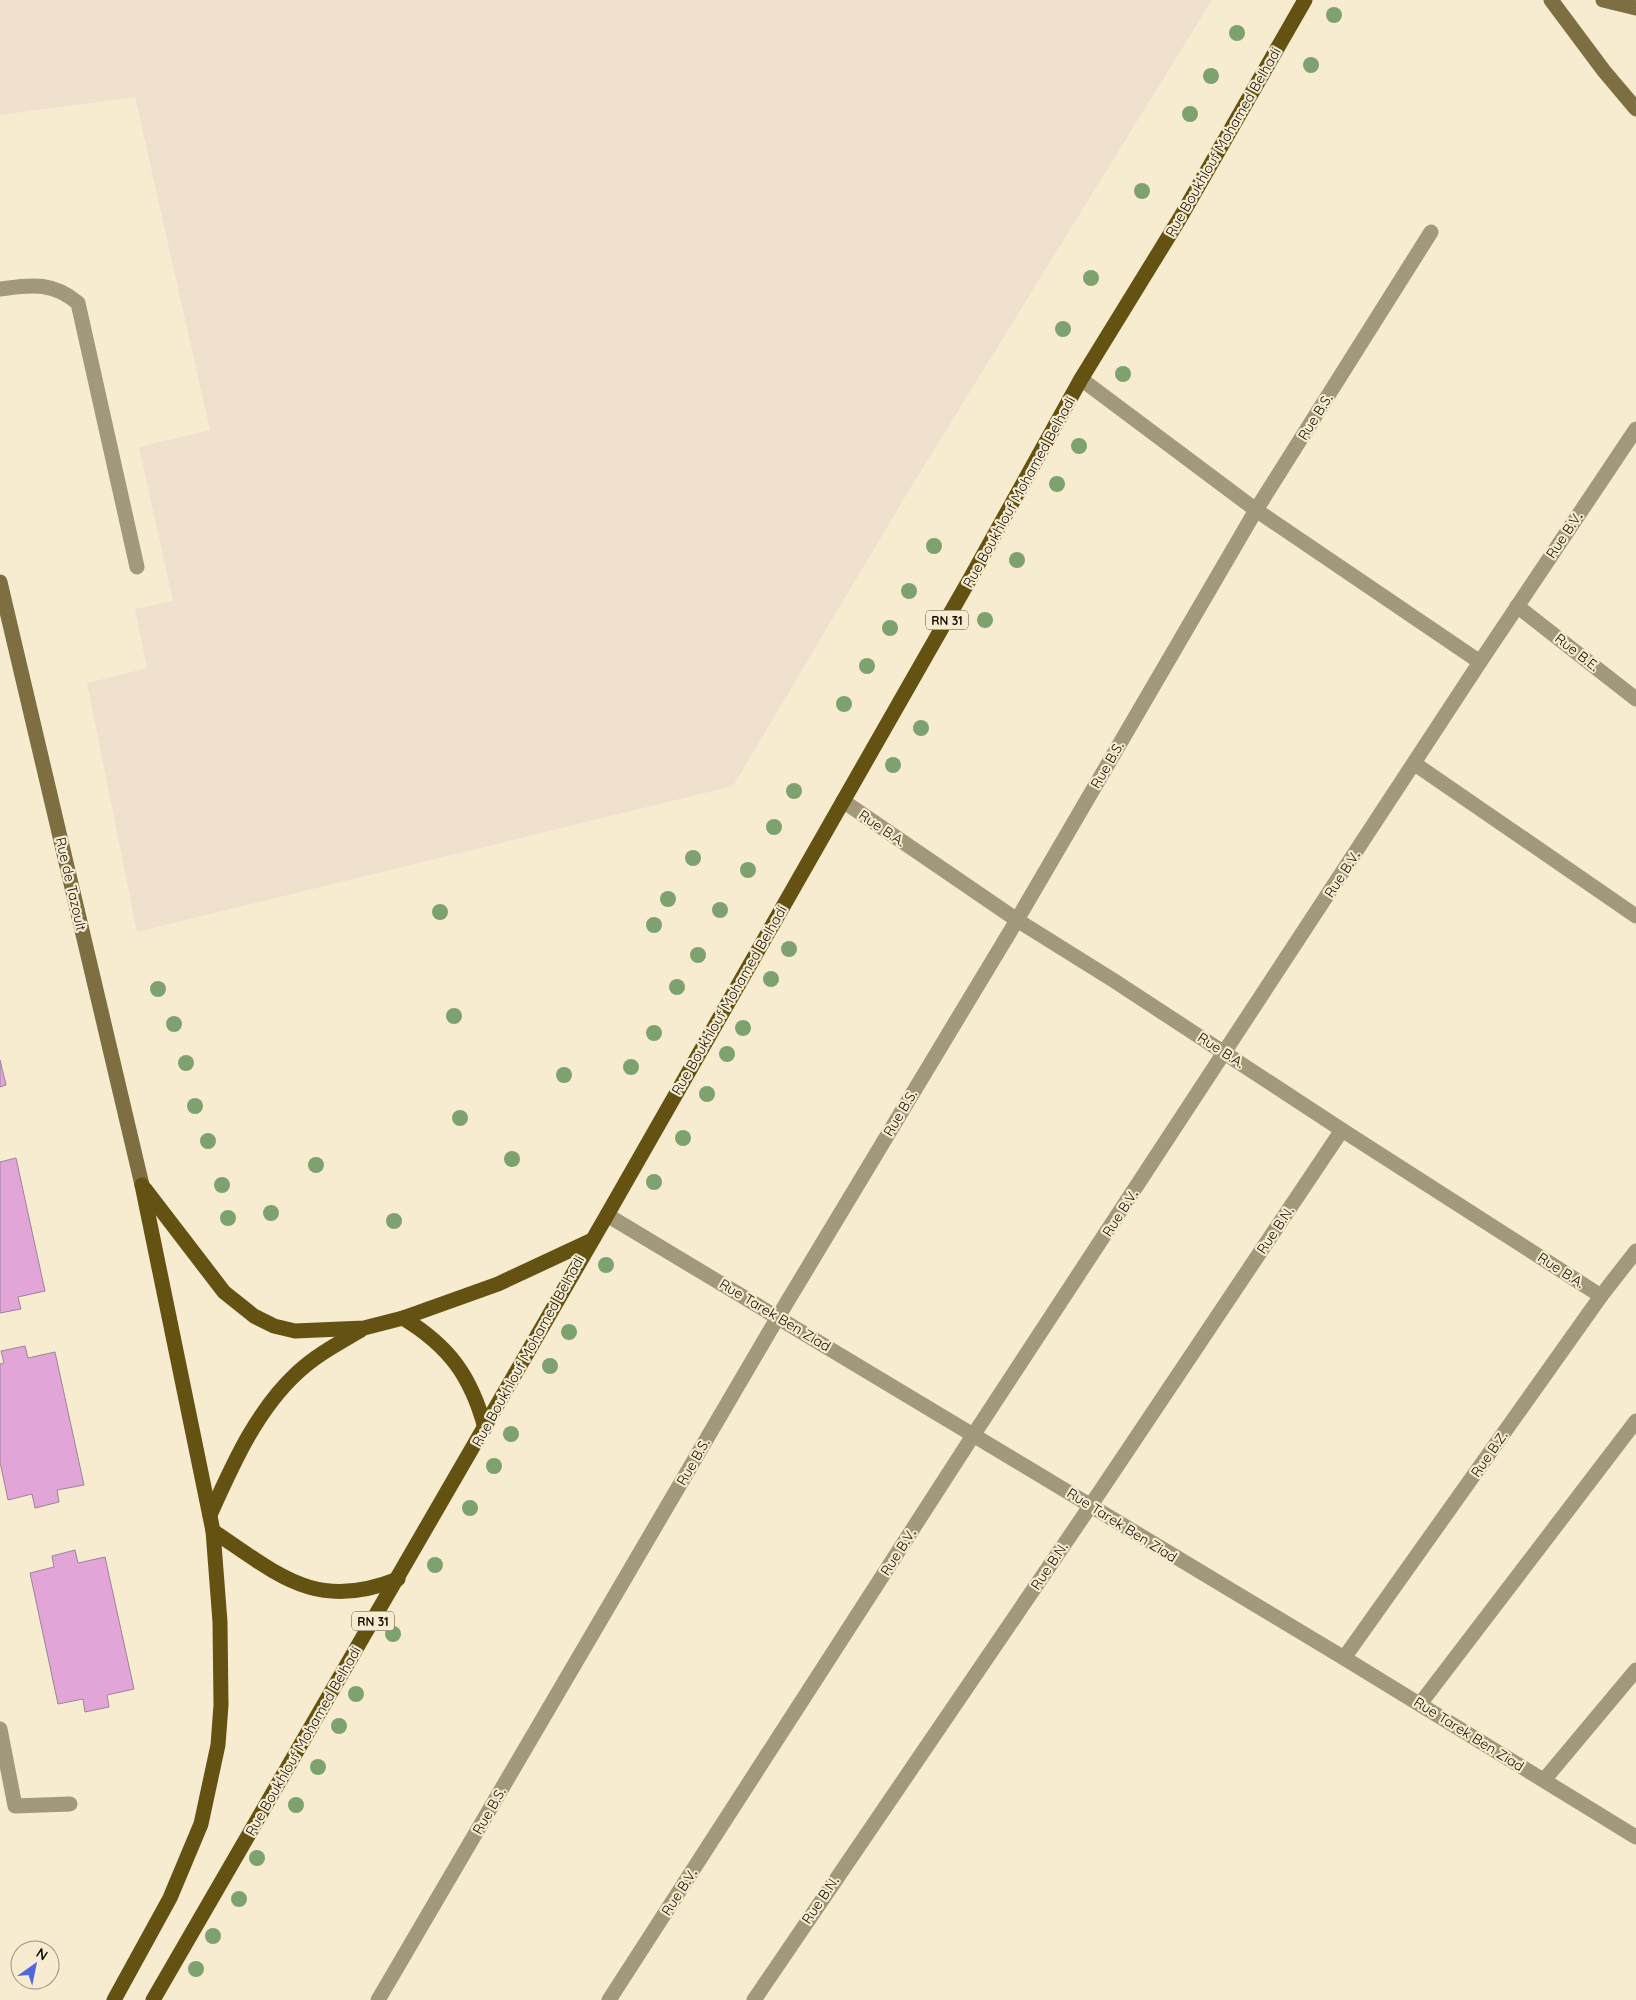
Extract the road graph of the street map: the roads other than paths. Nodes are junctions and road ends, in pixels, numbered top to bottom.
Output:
1 (1305, 0) edge
2 (1551, 0) edge
3 (1603, 0) edge
4 (1636, 8) edge
5 (1636, 109) edge
6 (1431, 232) dead end
7 (0, 289) edge
8 (1081, 379) junction
9 (1636, 429) edge
10 (1256, 510) junction
11 (137, 567) dead end
12 (0, 582) edge
13 (1517, 606) junction
14 (1480, 662) junction
15 (1636, 698) edge
16 (1415, 764) junction
17 (842, 802) junction
18 (1636, 916) edge
19 (1017, 920) junction
20 (1226, 1053) junction
21 (1342, 1130) junction
22 (142, 1185) junction
23 (607, 1215) junction
24 (590, 1241) junction
25 (1636, 1251) edge
26 (1601, 1296) junction
27 (778, 1317) junction
28 (403, 1318) junction
29 (364, 1328) junction
30 (1636, 1420) edge
31 (485, 1428) junction
32 (974, 1434) junction
33 (1091, 1505) junction
34 (210, 1515) junction
35 (213, 1531) junction
36 (398, 1579) junction
37 (1344, 1658) junction
38 (1636, 1670) edge
39 (1420, 1704) junction
40 (0, 1729) edge
41 (1544, 1780) junction
42 (70, 1804) dead end
43 (1636, 1837) edge
44 (114, 2000) edge
45 (153, 2000) edge
46 (378, 2000) edge
47 (609, 2000) edge
48 (754, 2000) edge

1 - 8 main road, Rue Boukhlouf Mohamed Belhadi / RN 31
2 - 5 main road
3 - 4 main road
6 - 10 street, Rue B.S.
7 - 11 street
8 - 10 street
8 - 17 main road, Rue Boukhlouf Mohamed Belhadi / RN 31
9 - 13 street, Rue B.V.
10 - 14 street
10 - 19 street, Rue B.S.
12 - 22 main road, Rue de Tazoult
13 - 14 street, Rue B.V.
13 - 15 street, Rue B.E.
14 - 16 street, Rue B.V.
16 - 18 street
16 - 20 street, Rue B.V.
17 - 19 street, Rue B.A.
17 - 23 main road, Rue Boukhlouf Mohamed Belhadi / RN 31
19 - 20 street, Rue B.A.
19 - 27 street, Rue B.S.
20 - 21 street, Rue B.A.
20 - 32 street, Rue B.V.
21 - 26 street, Rue B.A.
21 - 33 street, Rue B.N.
22 - 29 main road
22 - 34 main road
23 - 24 main road, Rue Boukhlouf Mohamed Belhadi / RN 31
23 - 27 street, Rue Tarek Ben Ziad
24 - 28 main road
24 - 31 main road, Rue Boukhlouf Mohamed Belhadi / RN 31
25 - 26 street, Rue B.Z.
26 - 37 street, Rue B.Z.
27 - 32 street, Rue Tarek Ben Ziad
27 - 46 street, Rue B.S.
28 - 29 main road
28 - 31 main road
29 - 34 main road
30 - 39 street
31 - 36 main road, Rue Boukhlouf Mohamed Belhadi / RN 31
32 - 33 street, Rue Tarek Ben Ziad
32 - 47 street, Rue B.V.
33 - 37 street, Rue Tarek Ben Ziad
33 - 48 street, Rue B.N.
34 - 35 main road
35 - 36 main road
35 - 44 main road
36 - 45 main road, Rue Boukhlouf Mohamed Belhadi / RN 31
37 - 39 street, Rue Tarek Ben Ziad
38 - 41 street
39 - 41 street, Rue Tarek Ben Ziad
40 - 42 street
41 - 43 street, Rue Tarek Ben Ziad

